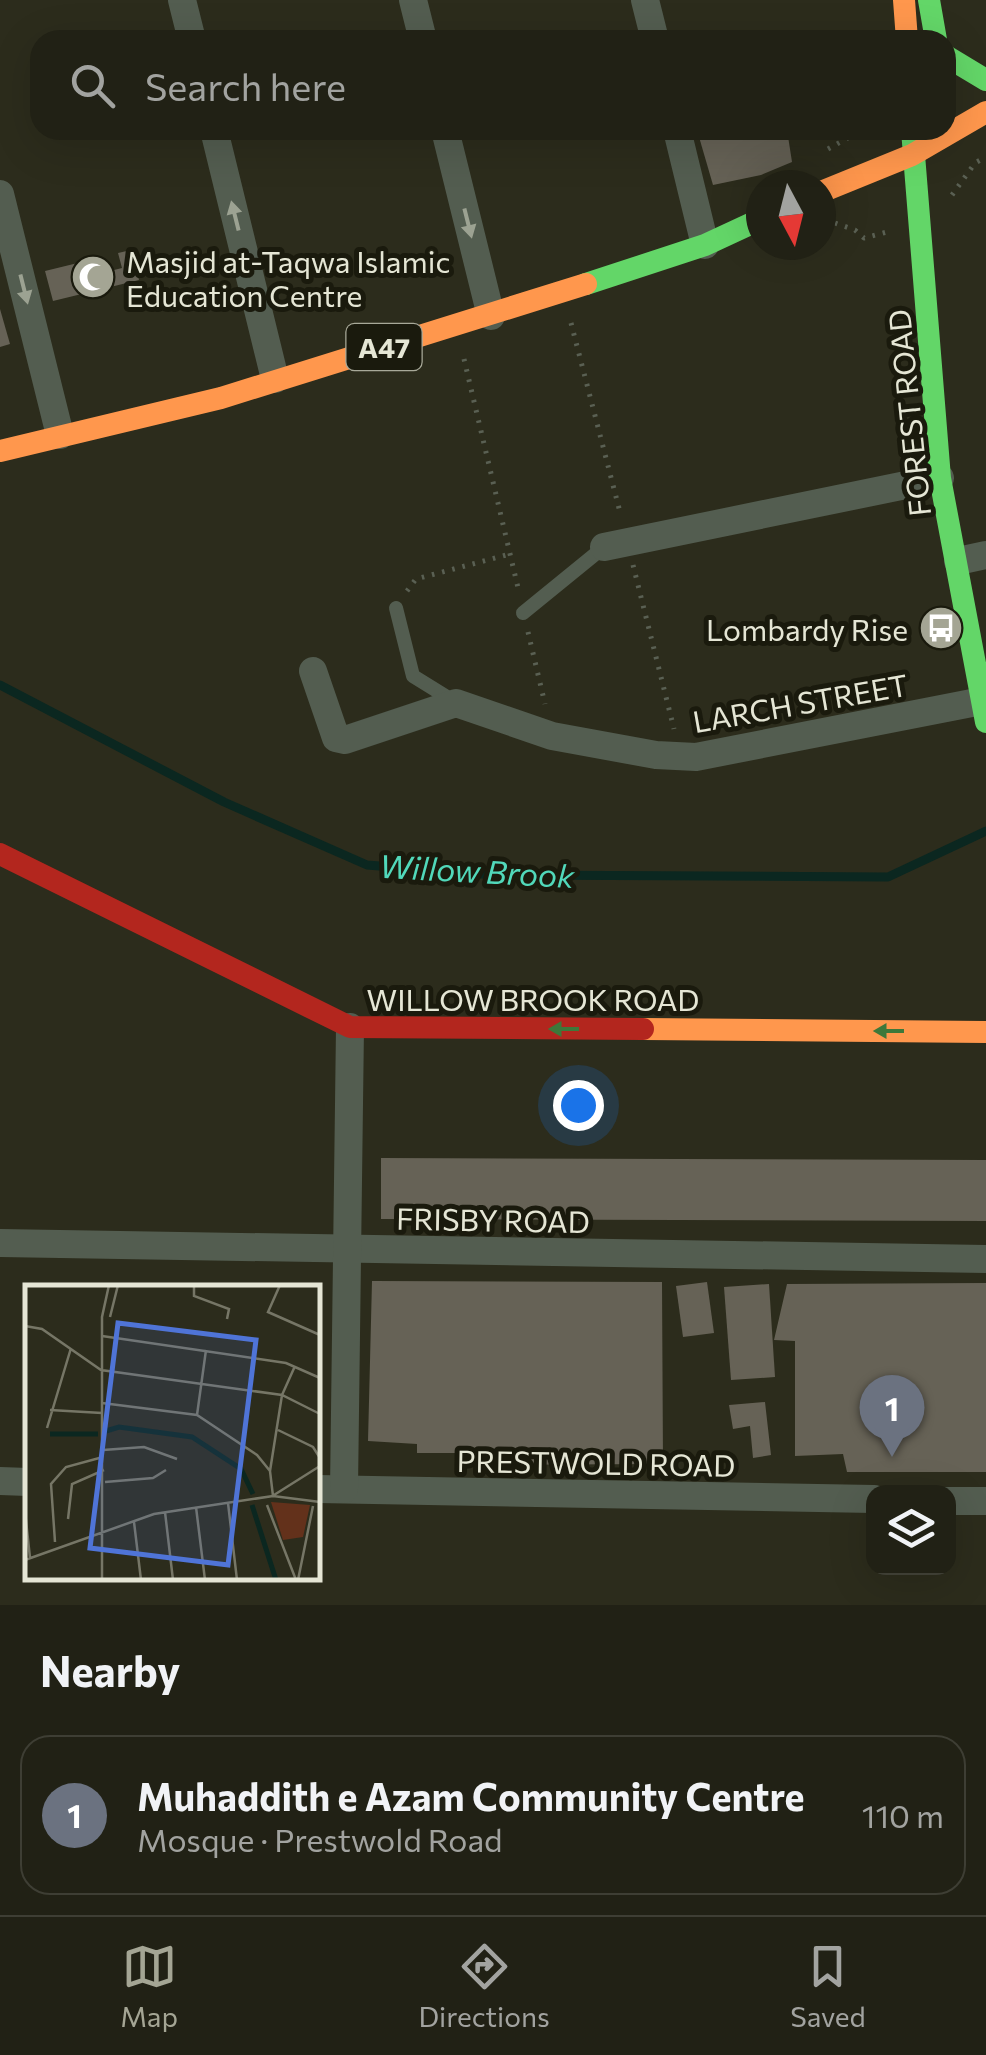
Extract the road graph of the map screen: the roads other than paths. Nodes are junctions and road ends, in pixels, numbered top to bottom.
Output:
1 (182, 0) edge
2 (413, 0) edge
3 (645, 0) edge
4 (904, 0) edge
5 (929, 0) edge
6 (190, 30) edge
7 (420, 30) edge
8 (652, 30) edge
9 (906, 30) edge
10 (934, 30) edge
11 (956, 62) edge
12 (986, 80) edge
13 (986, 112) edge
14 (956, 129) edge
15 (216, 140) edge
16 (447, 140) edge
17 (679, 140) edge
18 (912, 140) edge
19 (938, 140) edge
20 (912, 155) junction
21 (836, 186) edge
22 (0, 194) edge
23 (746, 227) edge
24 (705, 245) junction
25 (491, 316) junction
26 (275, 379) junction
27 (60, 435) junction
28 (0, 451) edge
29 (940, 478) junction
30 (604, 547) joint
31 (986, 555) edge
32 (958, 560) junction
33 (396, 608) road end
34 (524, 613) road end
35 (979, 652) edge
36 (313, 670) dead end
37 (456, 703) junction
38 (984, 712) edge
39 (0, 854) edge
40 (350, 1027) junction
41 (986, 1032) edge
42 (0, 1243) edge
43 (350, 1250) junction
44 (986, 1259) edge
45 (0, 1481) edge
46 (25, 1482) edge
47 (331, 1489) edge
48 (866, 1499) edge
49 (956, 1500) edge
50 (986, 1501) edge

1 - 6 street
2 - 7 street
3 - 8 street
4 - 9 street
5 - 10 street
11 - 12 street
13 - 14 street
26 -> 15 street
16 -> 25 street
17 - 24 street
18 - 20 street, FOREST ROAD
19 - 20 street
20 - 21 street
20 - 29 street, FOREST ROAD
22 -> 27 street
23 - 24 street, A47
24 - 25 street, A47
25 - 26 street, A47
26 - 27 street, A47
27 - 28 street, A47
29 - 30 street
29 - 32 street, FOREST ROAD
30 - 34 lane
31 - 32 street
32 - 35 street, FOREST ROAD
33 - 37 lane
35 - 38 street, FOREST ROAD
36 - 37 street
37 - 38 street, LARCH STREET
39 - 40 street, WILLOW BROOK ROAD
41 -> 40 street, WILLOW BROOK ROAD
40 - 43 street
42 - 43 street, FRISBY ROAD
43 - 44 street, FRISBY ROAD
43 - 47 street
45 - 46 street
47 - 48 street, PRESTWOLD ROAD
49 - 50 street

